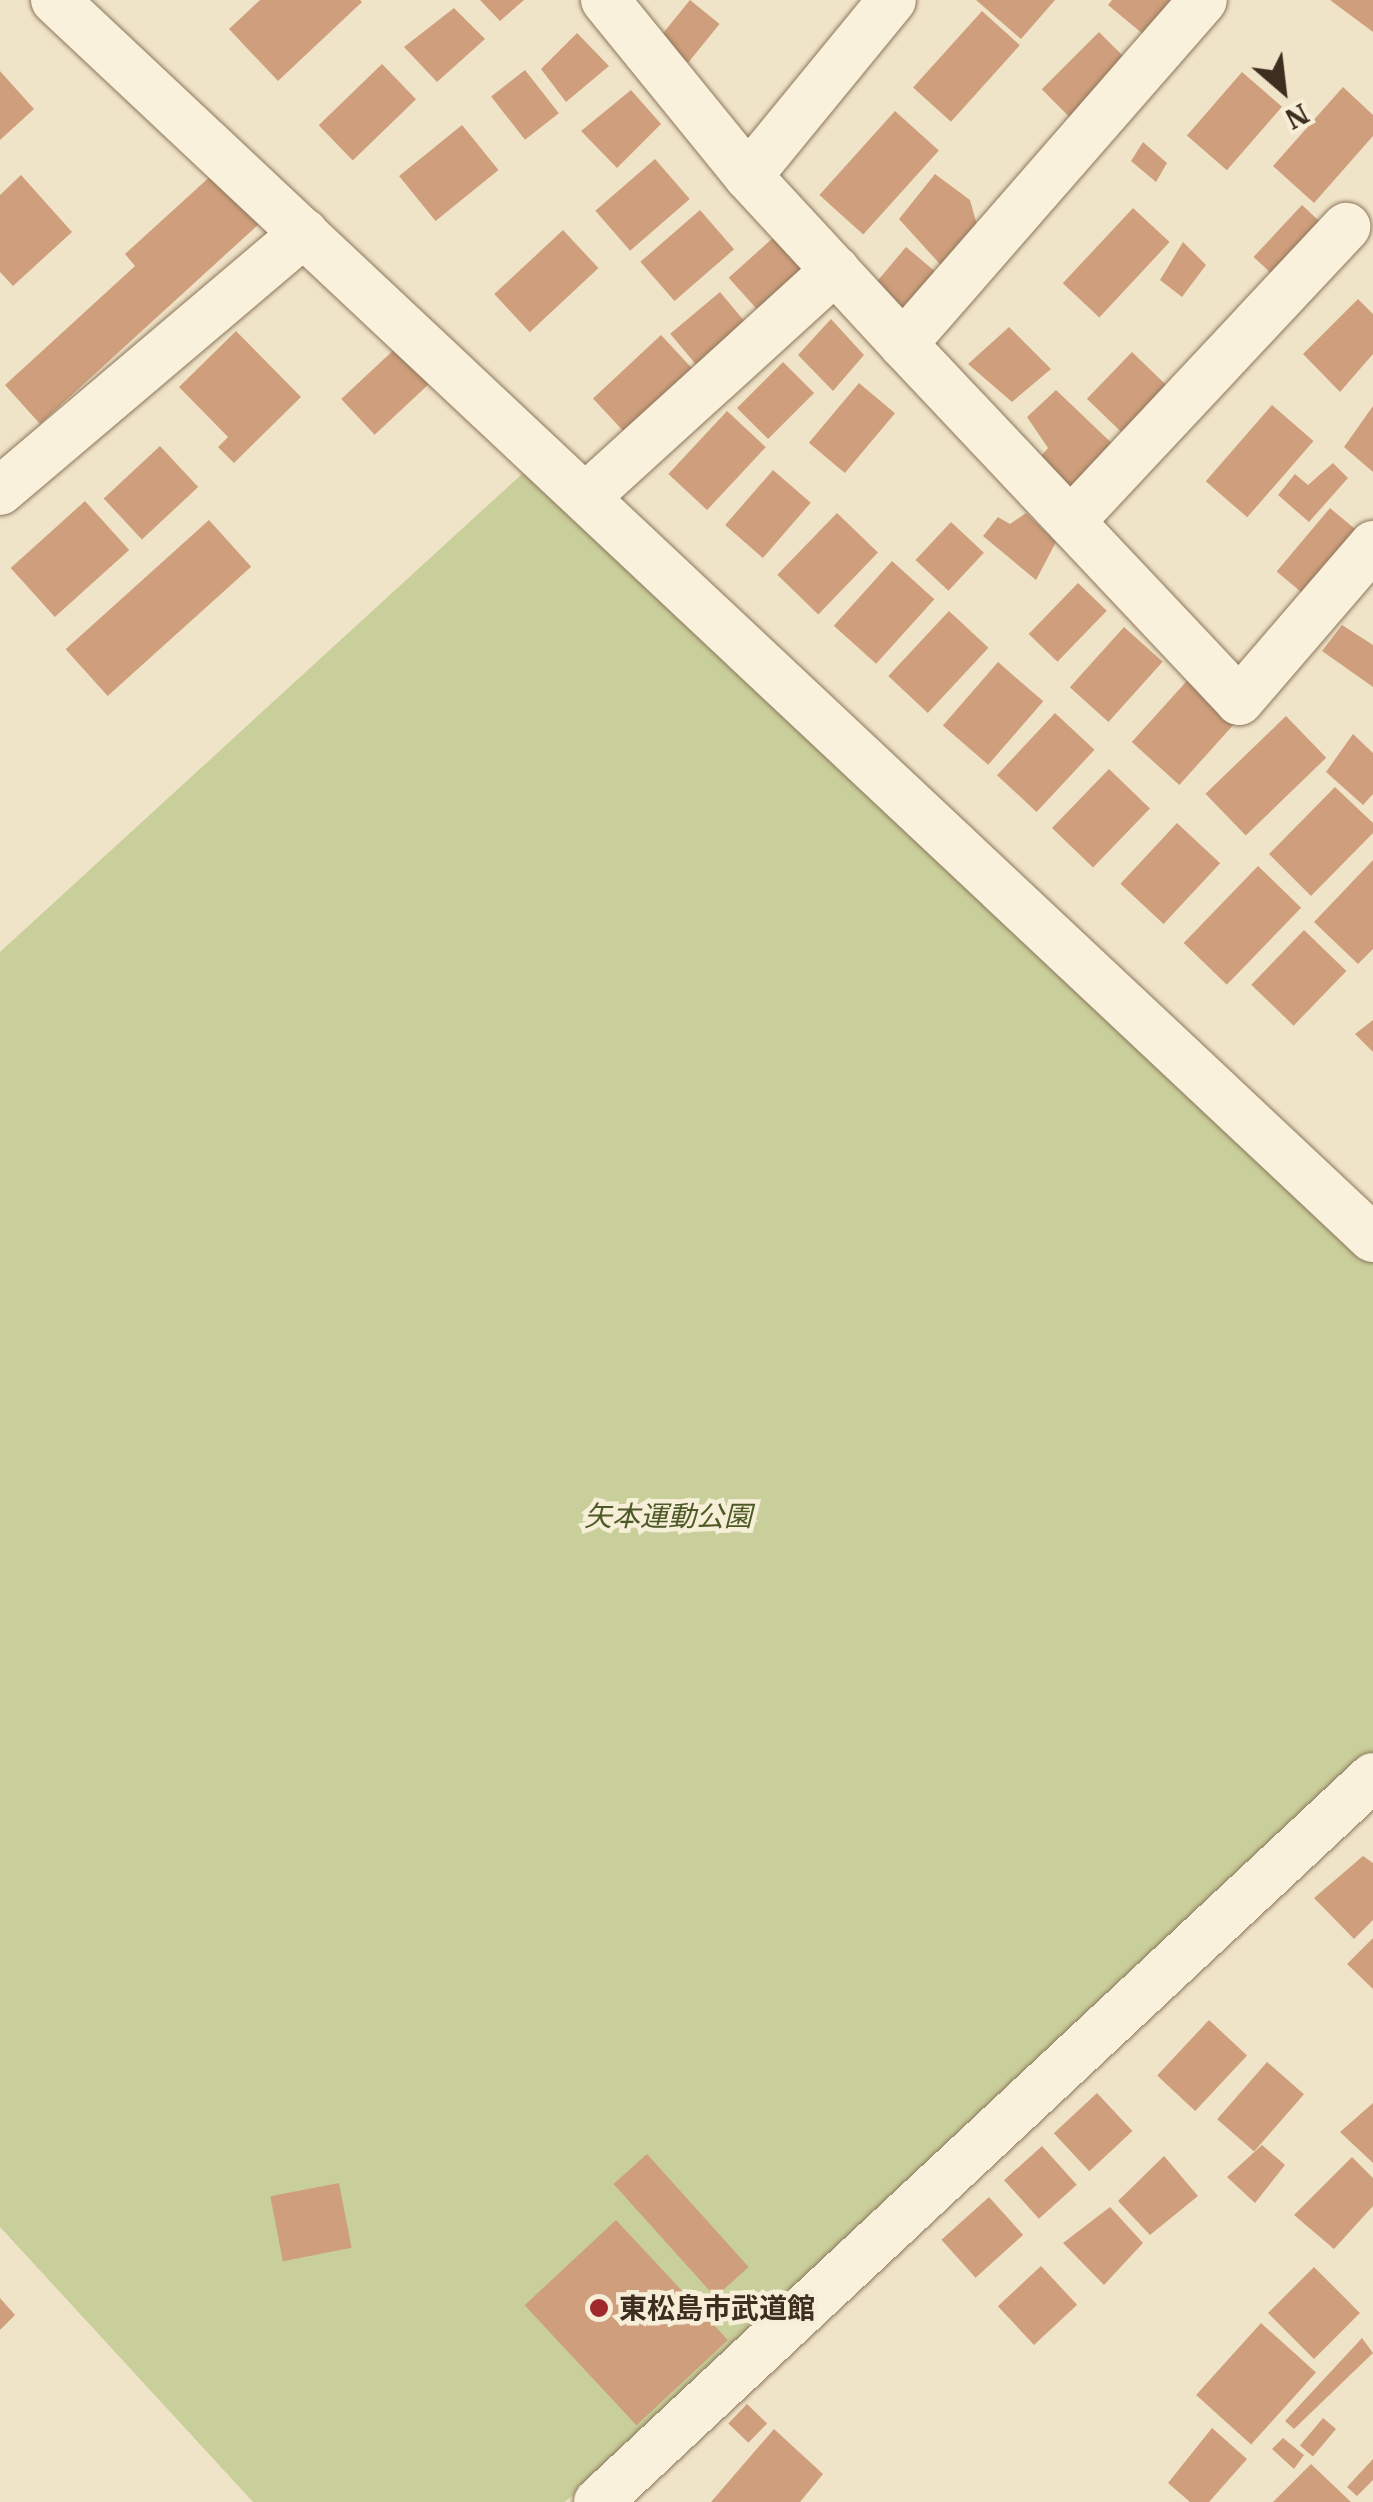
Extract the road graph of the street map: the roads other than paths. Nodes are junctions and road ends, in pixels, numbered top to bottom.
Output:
1 (54, 0) edge
2 (605, 0) edge
3 (892, 0) edge
4 (1203, 0) edge
5 (748, 176) junction
6 (1346, 227) dead end
7 (304, 233) junction
8 (835, 270) junction
9 (903, 344) junction
10 (0, 491) edge
11 (587, 496) junction
12 (1071, 521) junction
13 (1373, 545) edge
14 (1373, 1238) edge
15 (1363, 1804) edge
16 (598, 2502) edge

1 - 7 street
2 - 5 street
3 - 5 street
4 - 9 street
5 - 8 street
6 - 12 street
7 - 10 street
7 - 11 street
8 - 9 street
8 - 11 street
9 - 12 street
11 - 14 street
12 - 13 street
15 - 16 street

